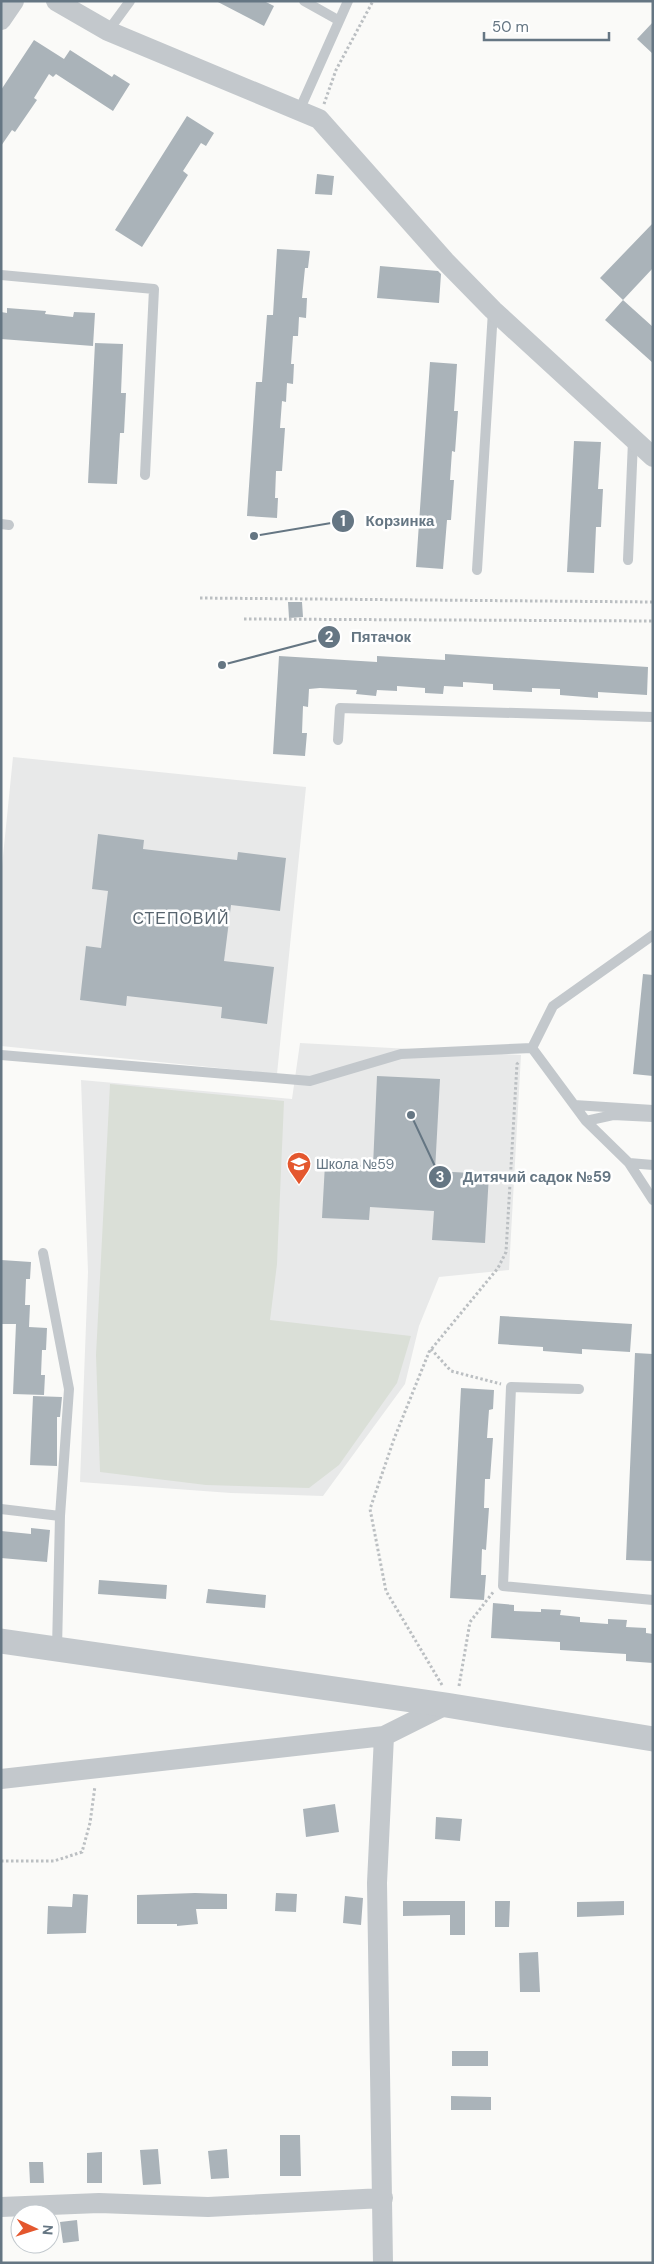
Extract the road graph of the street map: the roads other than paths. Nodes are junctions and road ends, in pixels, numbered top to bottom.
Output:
1 (14, 1) edge
2 (56, 1) edge
3 (130, 1) edge
4 (304, 1) edge
5 (348, 1) edge
6 (1, 20) edge
7 (338, 20) junction
8 (108, 31) junction
9 (299, 111) junction
10 (1, 275) edge
11 (493, 310) junction
12 (634, 440) junction
13 (653, 457) edge
14 (145, 475) dead end
15 (628, 560) dead end
16 (477, 570) dead end
17 (653, 717) edge
18 (338, 740) dead end
19 (653, 935) edge
20 (532, 1048) junction
21 (1, 1055) edge
22 (574, 1105) junction
23 (653, 1110) edge
24 (653, 1117) edge
25 (586, 1121) junction
26 (629, 1163) junction
27 (653, 1165) edge
28 (653, 1200) edge
29 (43, 1253) dead end
30 (579, 1389) dead end
31 (1, 1509) edge
32 (60, 1516) junction
33 (653, 1600) edge
34 (1, 1641) edge
35 (56, 1649) junction
36 (451, 1706) junction
37 (384, 1736) junction
38 (653, 1739) edge
39 (1, 1778) edge
40 (383, 2198) junction
41 (1, 2207) edge
42 (383, 2263) edge

1 - 6 street
2 - 8 street
3 - 8 lane
4 - 7 lane
5 - 7 lane
7 - 9 lane
8 - 9 street
9 - 11 street
10 - 14 lane
11 - 12 street
11 - 16 lane
12 - 13 street
12 - 15 lane
17 - 18 lane
19 - 20 lane
20 - 21 lane
20 - 22 lane
22 - 23 lane
22 - 25 lane
24 - 25 lane
25 - 26 lane
26 - 27 lane
26 - 28 lane
29 - 32 lane
30 - 33 lane
31 - 32 lane
32 - 35 lane
34 - 35 street
35 - 36 street
36 - 37 street
36 - 38 street
37 - 39 street
37 - 40 street
40 - 41 street
40 - 42 street

